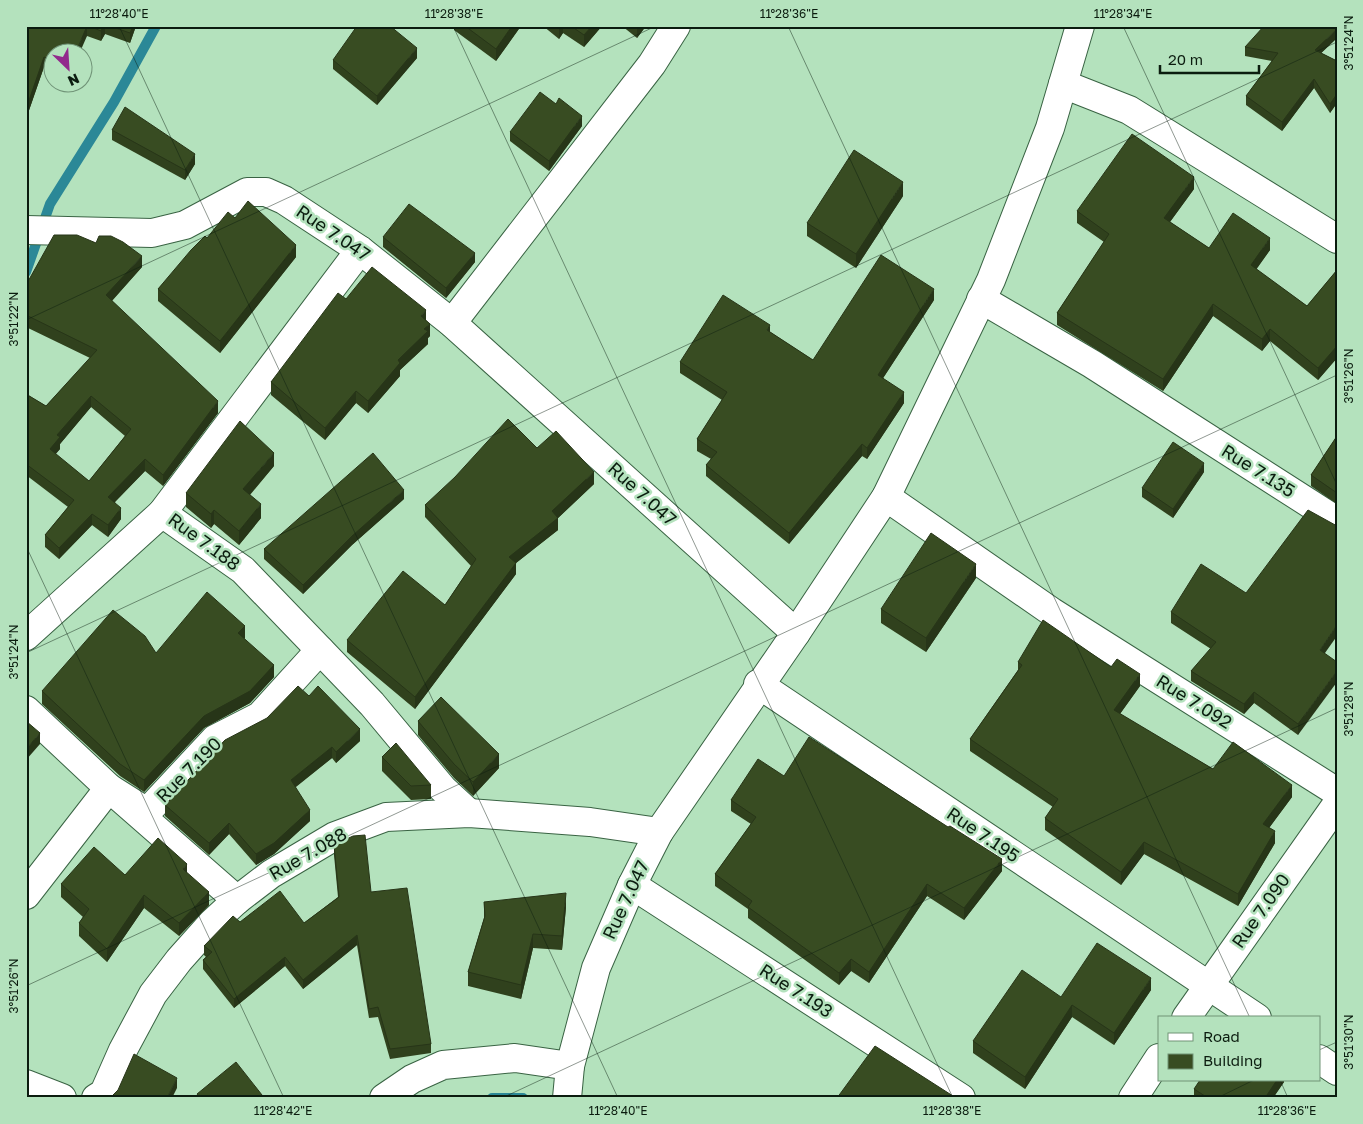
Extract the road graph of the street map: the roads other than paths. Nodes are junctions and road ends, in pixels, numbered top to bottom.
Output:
1 (676, 26) edge
2 (1080, 26) edge
3 (1063, 84) junction
4 (26, 230) edge
5 (1337, 239) edge
6 (360, 250) junction
7 (981, 299) junction
8 (452, 323) junction
9 (886, 497) junction
10 (162, 512) junction
11 (1337, 521) edge
12 (796, 633) junction
13 (26, 636) edge
14 (320, 650) junction
15 (758, 684) junction
16 (26, 710) edge
17 (109, 788) junction
18 (1337, 792) edge
19 (1337, 804) edge
20 (469, 813) junction
21 (659, 832) junction
22 (632, 885) junction
23 (26, 895) edge
24 (237, 900) junction
25 (1208, 985) junction
26 (1187, 1016) edge
27 (1254, 1016) edge
28 (1158, 1060) edge
29 (1320, 1060) edge
30 (570, 1066) junction
31 (1337, 1071) edge
32 (26, 1084) edge
33 (62, 1098) edge
34 (96, 1098) edge
35 (384, 1098) edge
36 (567, 1098) edge
37 (961, 1098) edge
38 (1133, 1098) edge

1 - 8 street
2 - 3 street
3 - 5 street
3 - 7 street
4 - 6 street, Rue 7.047
6 - 8 street, Rue 7.047
6 - 10 street, Rue 7.188
7 - 9 street
7 - 11 street, Rue 7.135
8 - 12 street, Rue 7.047
9 - 12 street
9 - 18 street, Rue 7.092
10 - 13 street
10 - 14 street, Rue 7.188
12 - 15 street, Rue 7.047
14 - 17 street, Rue 7.190
14 - 20 street, Rue 7.188
15 - 21 street, Rue 7.047
15 - 25 street, Rue 7.195
16 - 17 street
17 - 23 street
17 - 24 street
19 - 25 street, Rue 7.090
20 - 21 street, Rue 7.088
20 - 24 street, Rue 7.088
21 - 22 street, Rue 7.047
22 - 30 street, Rue 7.047
22 - 37 street, Rue 7.193
24 - 34 street, Rue 7.088
25 - 26 street, Rue 7.090
25 - 27 street, Rue 7.195
28 - 38 street
29 - 31 street
30 - 35 street
30 - 36 street, Rue 7.047
32 - 33 street

